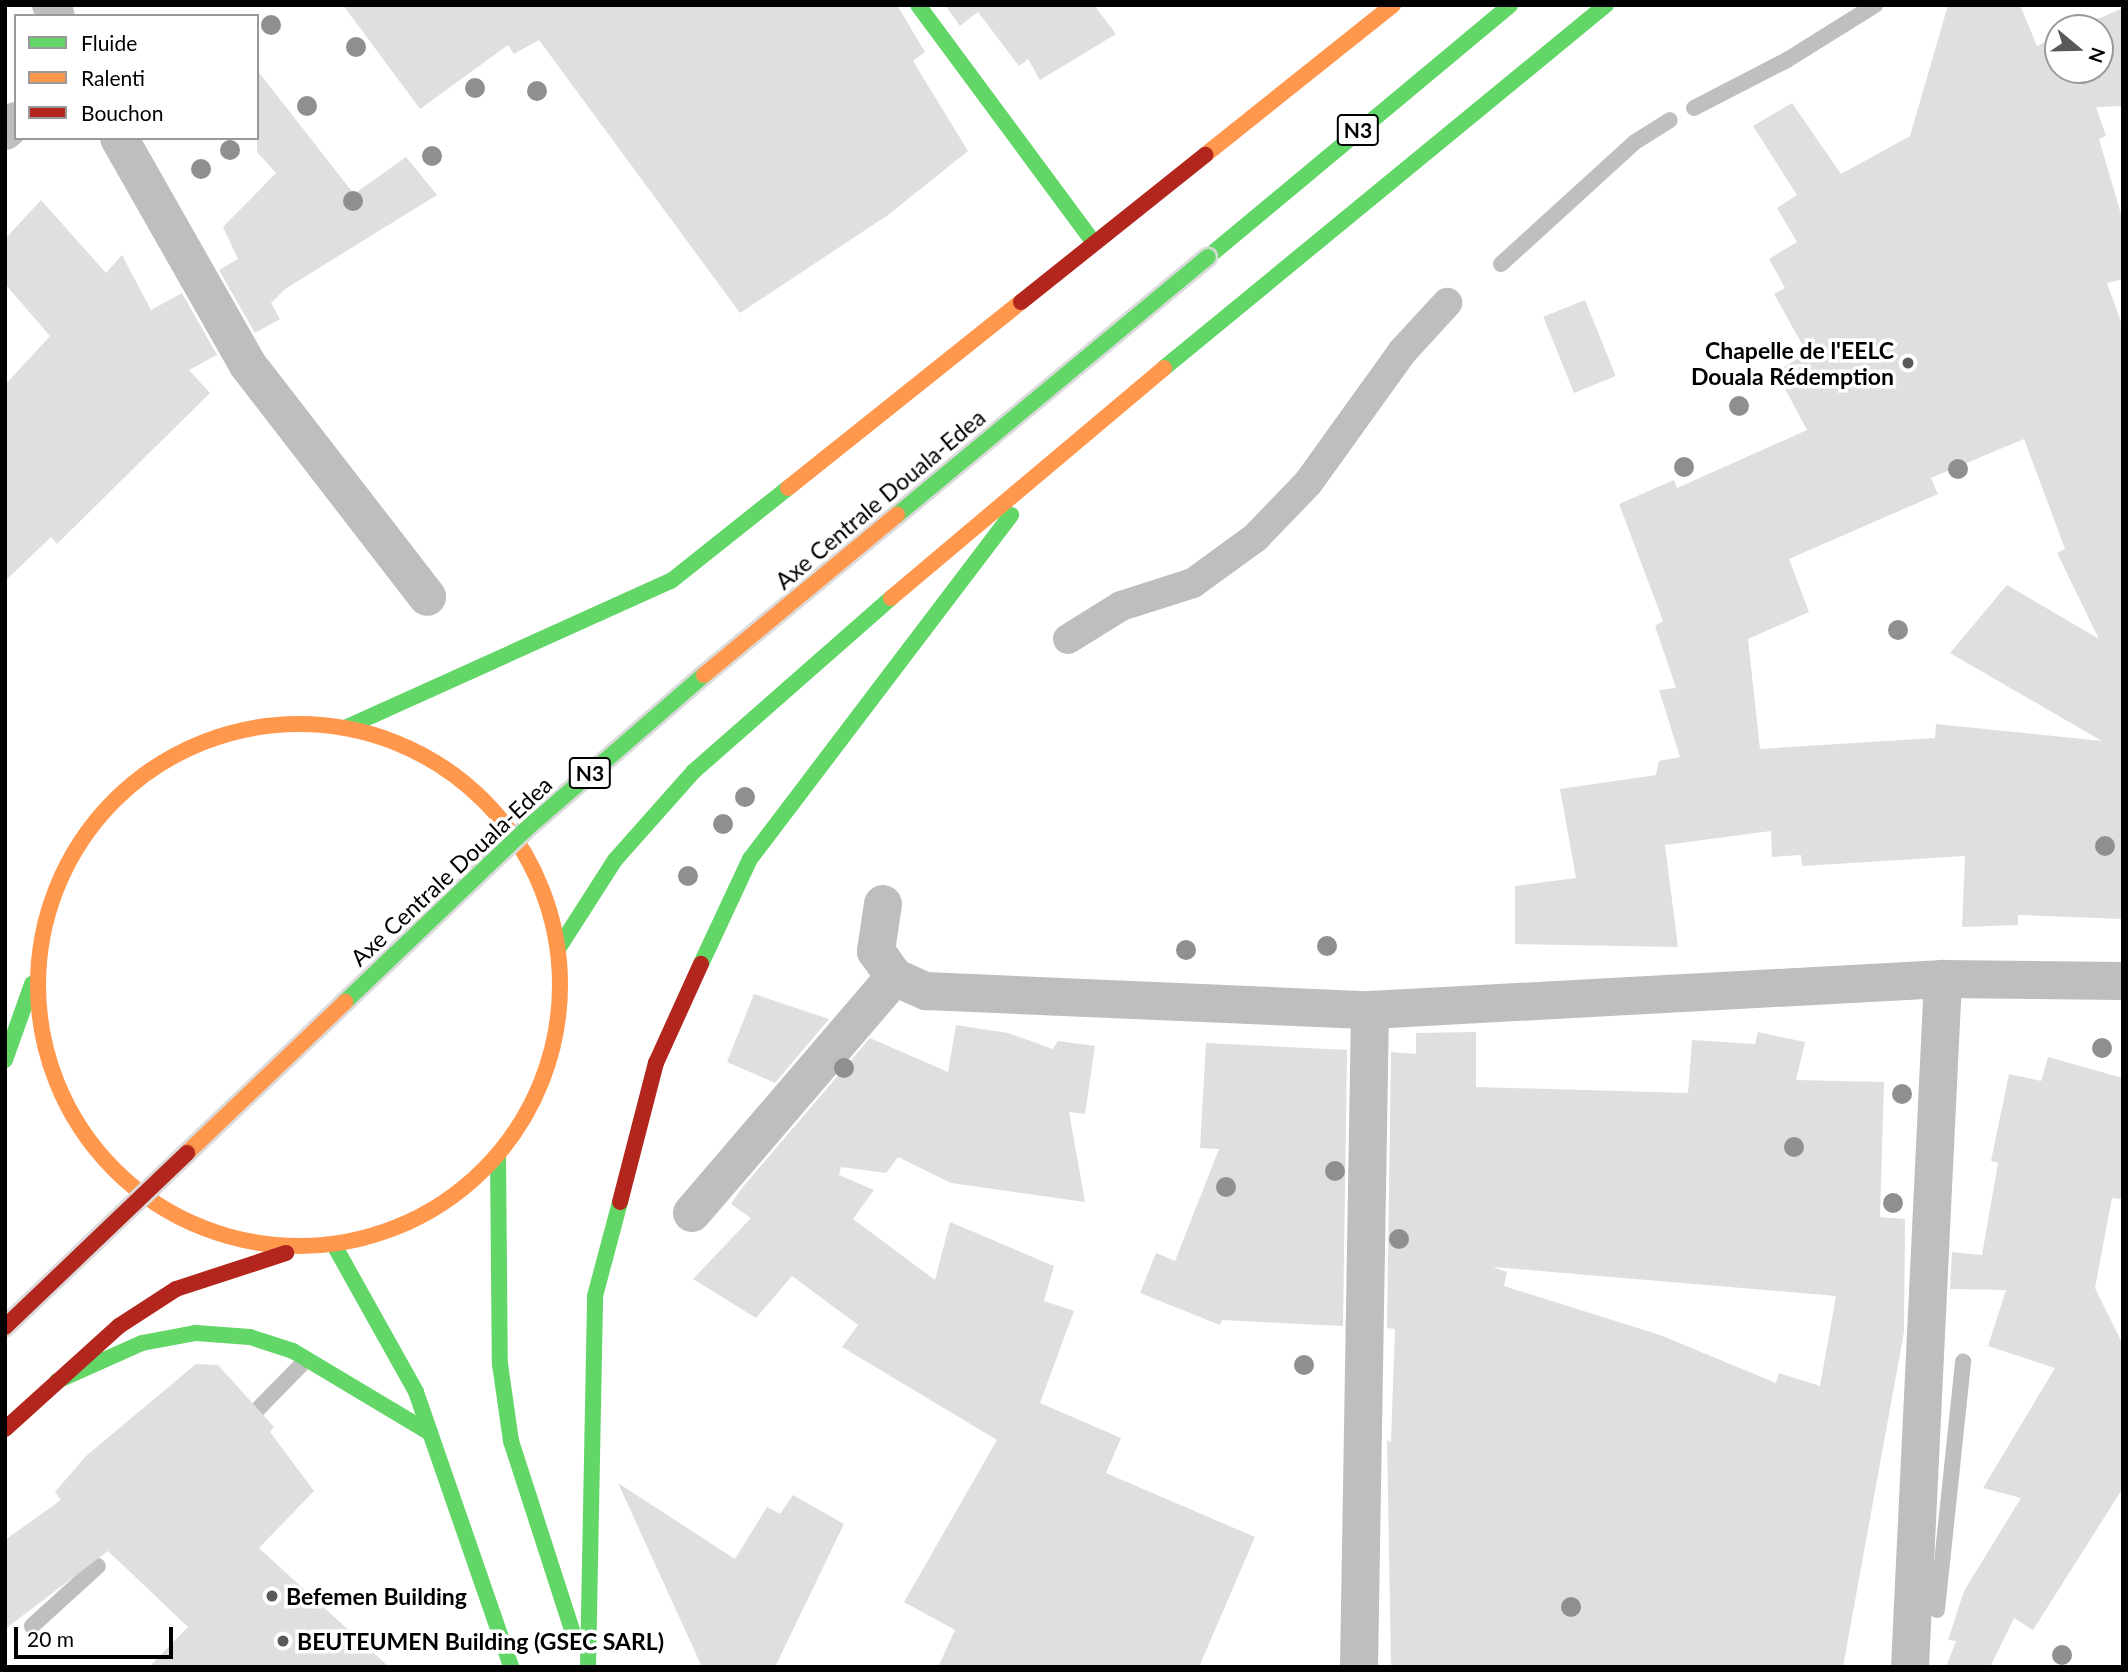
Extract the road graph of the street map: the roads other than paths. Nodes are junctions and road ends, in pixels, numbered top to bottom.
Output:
1 (918, 5) edge
2 (1393, 5) edge
3 (1510, 5) edge
4 (1606, 5) edge
5 (120, 140) edge
6 (1094, 243) junction
7 (1447, 303) dead end
8 (1051, 462) junction
9 (427, 597) dead end
10 (1068, 639) dead end
11 (347, 727) junction
12 (883, 904) dead end
13 (558, 949) junction
14 (39, 966) junction
15 (894, 977) junction
16 (1943, 979) junction
17 (2123, 981) edge
18 (1370, 1010) junction
19 (5, 1060) edge
20 (498, 1154) junction
21 (692, 1213) dead end
22 (334, 1245) junction
23 (306, 1247) junction
24 (5, 1328) edge
25 (57, 1381) junction
26 (5, 1429) edge
27 (430, 1433) junction
28 (511, 1667) edge
29 (586, 1667) edge
30 (1359, 1667) edge
31 (1910, 1667) edge

1 - 6 main road
2 - 6 main road
3 - 24 main road, Axe Centrale Douala-Edea / N3, bridge
4 - 8 main road
5 - 9 street
6 - 11 main road
7 - 10 lane
8 - 13 main road
8 - 29 main road
11 - 13 main road
11 - 14 main road
12 - 15 street
13 - 20 main road
14 - 19 main road
14 - 23 main road
15 - 18 street
15 - 21 street
16 - 17 street
16 - 18 street
16 - 31 street
18 - 30 street
20 - 22 main road
20 - 29 main road
22 - 23 main road
22 - 27 main road
23 - 25 main road
25 - 26 main road
25 - 27 main road
27 - 28 main road

